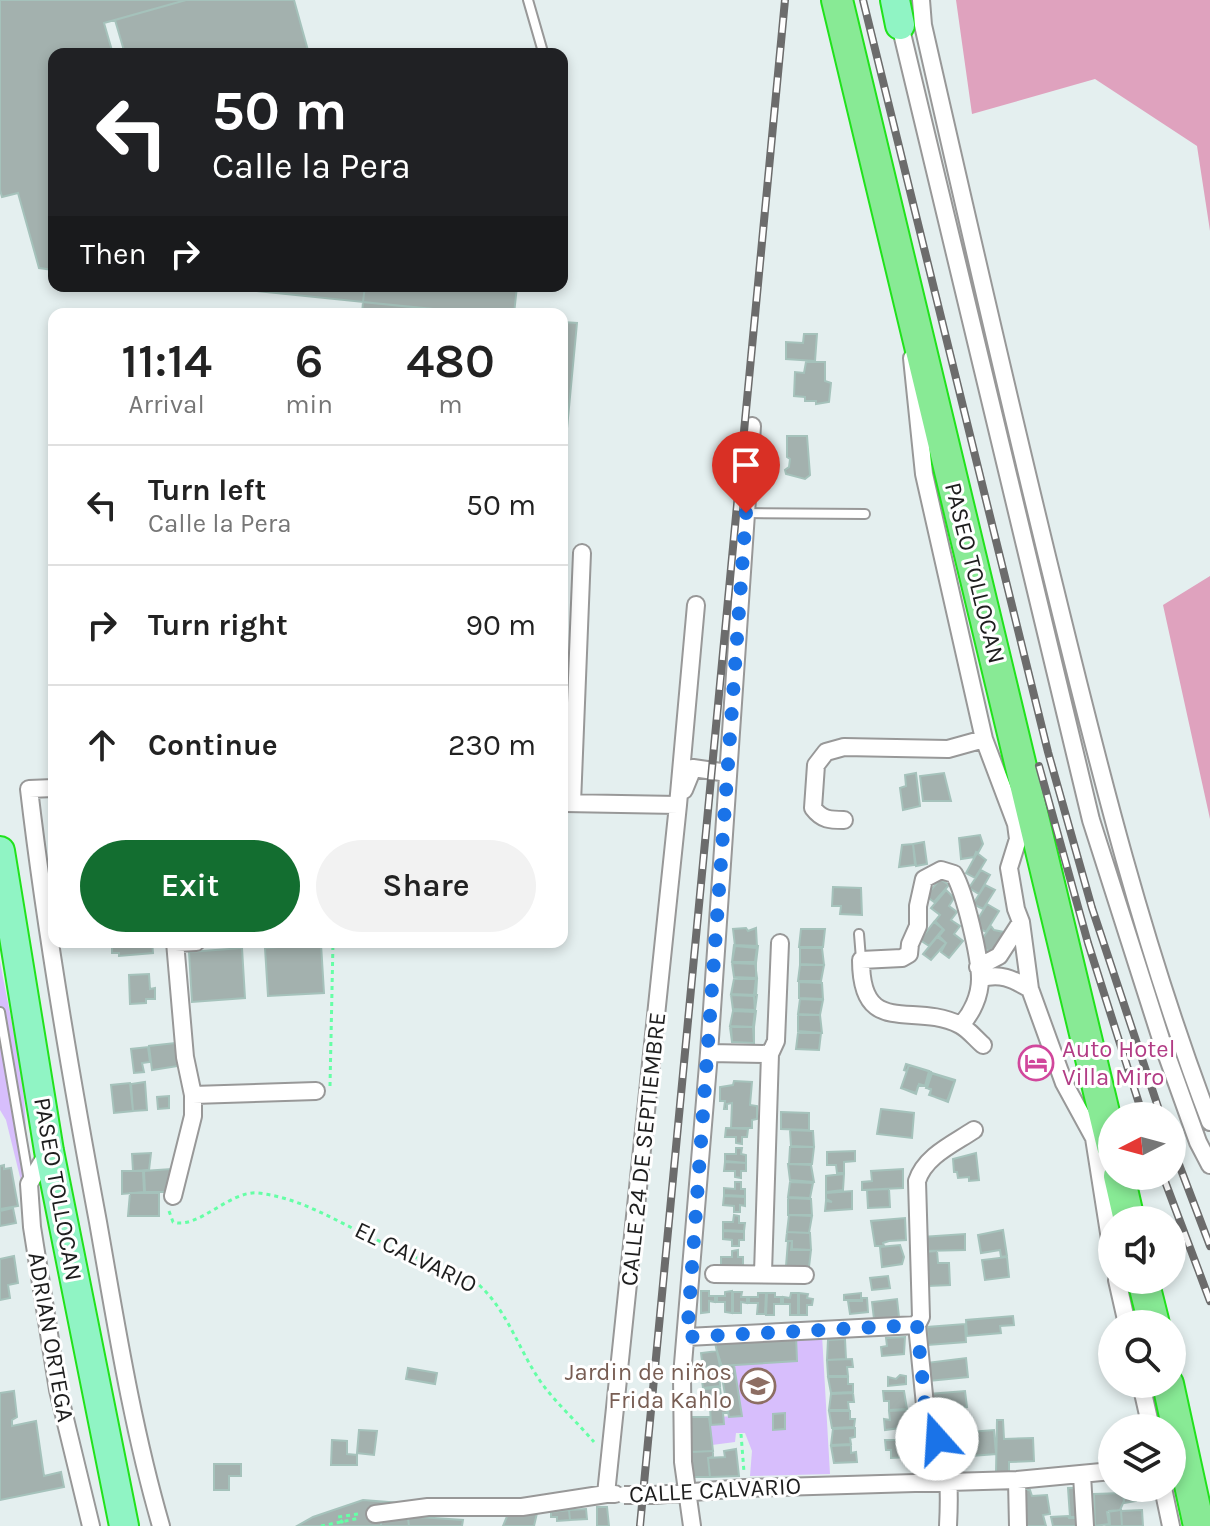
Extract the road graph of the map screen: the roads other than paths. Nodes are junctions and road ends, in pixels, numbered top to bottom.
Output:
1 (528, 0) edge
2 (837, 0) edge
3 (921, 0) edge
4 (898, 12) edge
5 (542, 48) edge
6 (918, 335) junction
7 (752, 426) dead end
8 (746, 513) junction
9 (865, 514) dead end
10 (582, 553) dead end
11 (696, 605) dead end
12 (984, 739) junction
13 (728, 773) junction
14 (568, 786) edge
15 (48, 788) edge
16 (568, 803) edge
17 (678, 805) junction
18 (844, 820) dead end
19 (0, 851) edge
20 (1021, 922) junction
21 (859, 934) dead end
22 (48, 940) edge
23 (780, 943) dead end
24 (49, 948) edge
25 (175, 948) edge
26 (861, 960) junction
27 (979, 973) junction
28 (1030, 989) junction
29 (0, 1012) edge
30 (961, 1025) junction
31 (983, 1045) dead end
32 (709, 1053) junction
33 (770, 1054) junction
34 (316, 1091) road end
35 (193, 1095) junction
36 (1101, 1102) edge
37 (1210, 1122) edge
38 (974, 1130) dead end
39 (49, 1151) junction
40 (1210, 1165) edge
41 (29, 1184) junction
42 (173, 1196) road end
43 (1105, 1206) edge
44 (763, 1273) junction
45 (714, 1274) dead end
46 (805, 1275) dead end
47 (917, 1325) junction
48 (687, 1337) junction
49 (1171, 1398) edge
50 (1098, 1473) edge
51 (1082, 1475) junction
52 (1017, 1480) junction
53 (951, 1483) junction
54 (689, 1493) junction
55 (606, 1494) junction
56 (1166, 1502) edge
57 (369, 1514) road end
58 (91, 1526) edge
59 (124, 1526) edge
60 (161, 1526) edge
61 (692, 1526) edge
62 (948, 1526) edge
63 (1018, 1526) edge
64 (1085, 1526) edge
65 (1171, 1526) edge
66 (1199, 1526) edge

1 - 5 lane
2 - 6 highway, PASEO TOLLOCAN
3 - 37 street
4 - 40 street
6 - 12 street
6 - 36 highway, PASEO TOLLOCAN
7 - 8 street
8 - 9 lane
8 - 13 street
10 - 14 street
11 - 17 street, CALLE 24 DE SEPTIEMBRE
12 - 18 street
12 - 20 street
13 - 17 street
13 - 32 street
15 - 22 street
16 - 17 street
17 - 55 street, CALLE 24 DE SEPTIEMBRE
19 - 39 highway, PASEO TOLLOCAN
20 - 27 street
20 - 28 street
21 - 26 lane
23 - 33 street
24 - 60 street
25 - 35 street
26 - 27 street
26 - 30 street
27 - 28 street
27 - 30 street
28 - 43 street
29 - 41 lane
30 - 31 street
32 - 33 street
32 - 48 street
33 - 44 street
34 - 35 street
35 - 42 street
38 - 47 street
39 - 41 street
39 - 59 highway, PASEO TOLLOCAN
41 - 58 street, ADRIAN ORTEGA
44 - 45 street
44 - 46 street
47 - 48 street
47 - 53 street
48 - 54 street
49 - 66 highway
50 - 51 street, CALLE CALVARIO
51 - 52 street, CALLE CALVARIO
51 - 64 street
52 - 53 street, CALLE CALVARIO
52 - 63 street
53 - 54 street, CALLE CALVARIO
53 - 62 street
54 - 55 street, CALLE CALVARIO, bridge
54 - 61 street
55 - 57 street, CALLE CALVARIO
56 - 65 street

